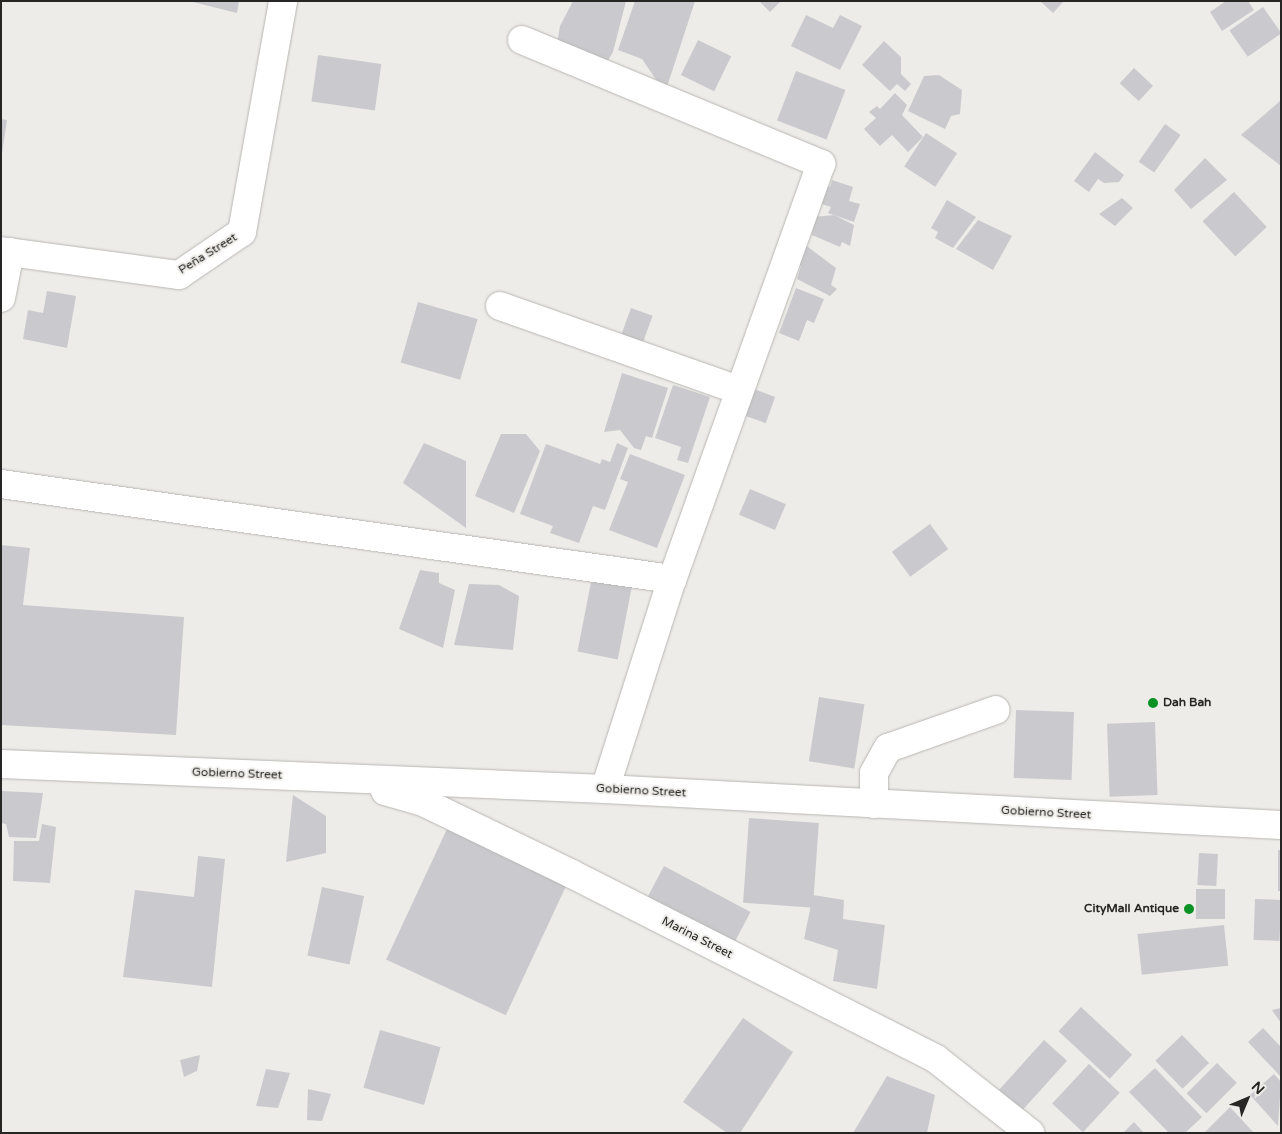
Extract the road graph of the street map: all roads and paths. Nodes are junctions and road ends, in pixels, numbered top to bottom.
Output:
1 (283, 1) edge
2 (522, 40) dead end
3 (6, 251) edge
4 (1, 298) edge
5 (500, 306) dead end
6 (738, 390) junction
7 (1, 484) edge
8 (672, 579) junction
9 (996, 710) dead end
10 (1, 764) edge
11 (344, 779) junction
12 (605, 789) junction
13 (874, 804) junction
14 (1281, 825) edge
15 (1030, 1133) edge

1 - 3 street, Peña Street
2 - 6 street
3 - 4 street
5 - 6 street
6 - 8 street
7 - 8 street
8 - 12 street
9 - 13 street
10 - 11 street, Gobierno Street
11 - 12 street, Gobierno Street
11 - 15 street, Marina Street
12 - 13 street, Gobierno Street
13 - 14 street, Gobierno Street

